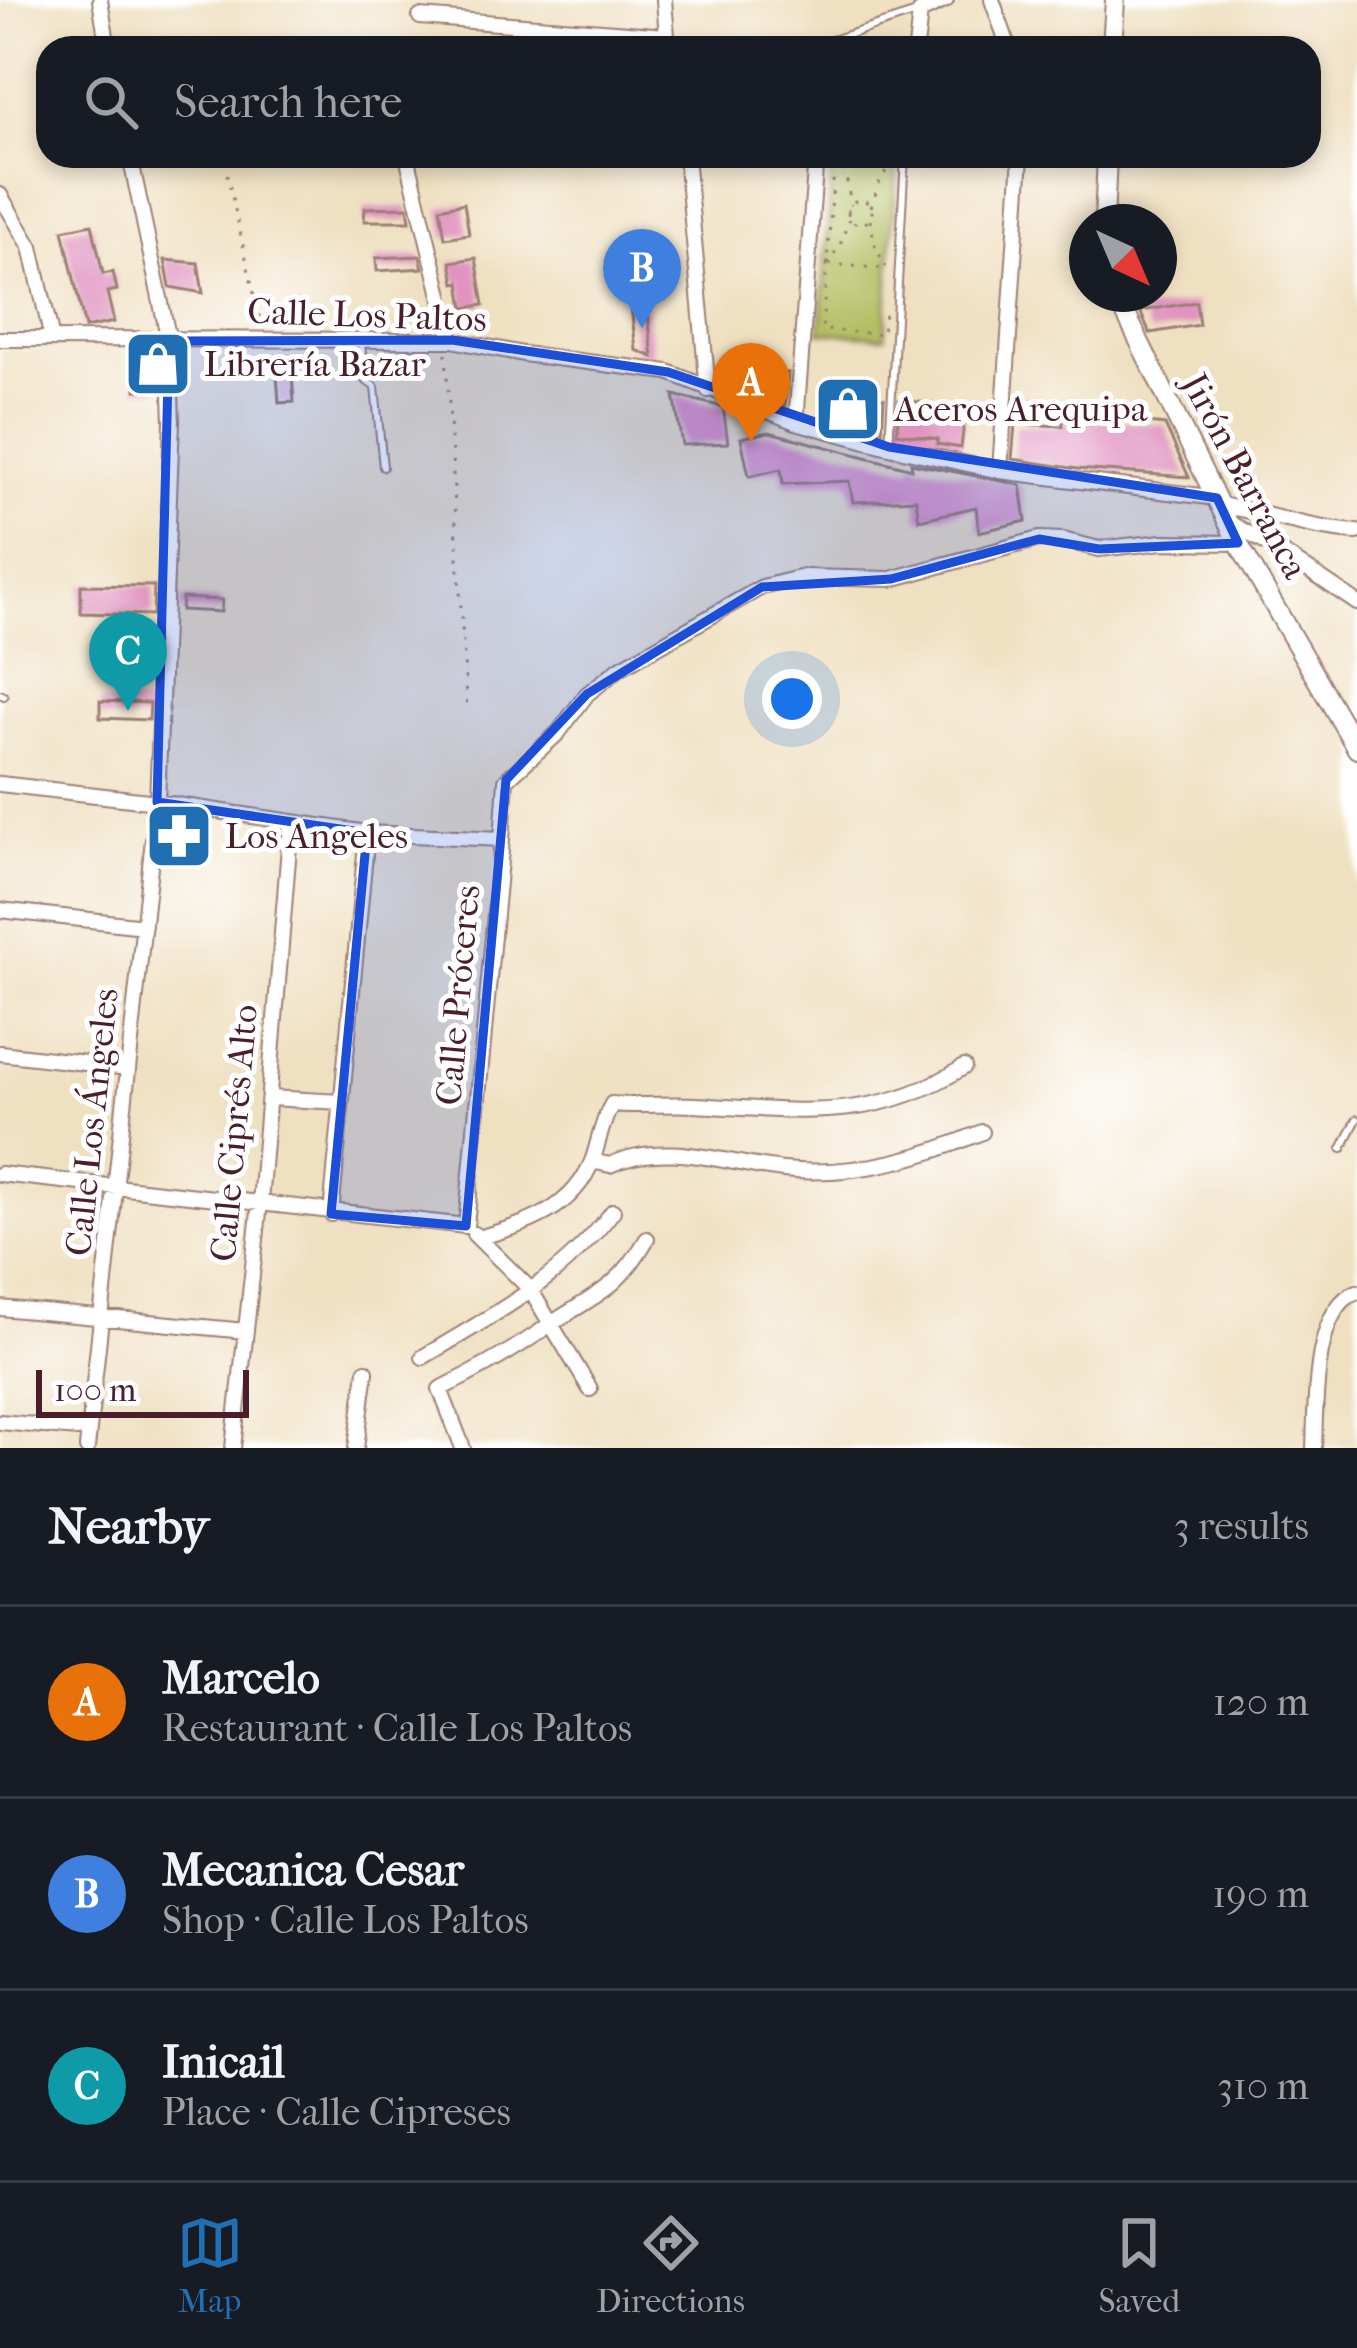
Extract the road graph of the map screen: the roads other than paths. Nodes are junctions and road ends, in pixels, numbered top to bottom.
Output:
1 (100, 0) edge
2 (664, 0) edge
3 (946, 0) edge
4 (992, 0) edge
5 (1115, 0) edge
6 (920, 12) junction
7 (420, 17) dead end
8 (106, 36) edge
9 (608, 36) edge
10 (667, 36) edge
11 (848, 36) edge
12 (917, 36) edge
13 (1005, 36) edge
14 (1113, 36) edge
15 (133, 168) edge
16 (410, 168) edge
17 (687, 168) edge
18 (815, 168) edge
19 (902, 168) edge
20 (1020, 168) edge
21 (1106, 168) edge
22 (0, 195) edge
23 (1104, 204) edge
24 (1125, 312) edge
25 (0, 339) edge
26 (52, 339) junction
27 (361, 340) junction
28 (448, 340) junction
29 (169, 341) junction
30 (708, 390) junction
31 (796, 422) junction
32 (889, 447) junction
33 (383, 467) dead end
34 (1000, 471) junction
35 (1222, 509) junction
36 (1357, 532) edge
37 (1238, 543) junction
38 (1357, 603) edge
39 (1357, 748) edge
40 (0, 784) edge
41 (157, 802) junction
42 (291, 822) junction
43 (367, 833) junction
44 (502, 838) junction
45 (0, 910) edge
46 (143, 926) junction
47 (0, 1053) edge
48 (964, 1067) dead end
49 (128, 1068) junction
50 (268, 1097) junction
51 (341, 1102) junction
52 (1357, 1119) edge
53 (982, 1132) dead end
54 (1342, 1149) dead end
55 (592, 1161) junction
56 (0, 1174) edge
57 (116, 1188) junction
58 (260, 1204) junction
59 (613, 1211) dead end
60 (331, 1214) junction
61 (472, 1232) junction
62 (647, 1239) dead end
63 (530, 1289) junction
64 (1357, 1292) edge
65 (0, 1308) edge
66 (101, 1318) junction
67 (553, 1323) junction
68 (246, 1331) junction
69 (422, 1357) dead end
70 (366, 1371) dead end
71 (590, 1389) dead end
72 (0, 1422) edge
73 (89, 1430) junction
74 (87, 1448) edge
75 (233, 1448) edge
76 (356, 1448) edge
77 (463, 1448) edge
78 (1314, 1448) edge

1 - 8 street
2 - 10 street
3 - 6 street
4 - 13 street
5 - 14 street
6 - 11 lane
6 - 12 street
7 - 9 street
15 - 29 street, Calle Los Ángeles
16 - 28 street
17 - 30 street
18 - 31 street
19 - 32 lane
20 - 34 street
21 - 23 street
22 - 26 street
24 - 35 street, Jirón Barranca
25 - 26 street, Calle Los Paltos
26 - 29 street, Calle Los Paltos
27 - 28 street, Calle Los Paltos
27 - 29 street, Calle Los Paltos
27 - 33 lane
28 - 30 street, Calle Los Paltos
29 - 41 street, Calle Los Ángeles
30 - 31 street, Calle Los Paltos
31 - 32 street, Calle Los Paltos
32 - 34 street, Calle Los Paltos
34 - 35 street, Calle Los Paltos
35 - 36 street, Calle Los Paltos
35 - 37 street, Jirón Barranca
35 - 38 street
37 - 39 street, Jirón Barranca
37 - 44 street, Calle Próceres
40 - 41 street
41 - 42 street
41 - 46 street, Calle Los Ángeles
42 - 43 street
42 - 50 street, Calle Ciprés Alto
43 - 44 street
43 - 51 street
44 - 61 street, Calle Próceres
45 - 46 street
46 - 49 street, Calle Los Ángeles
47 - 49 street
48 - 55 street
49 - 57 street, Calle Los Ángeles
50 - 51 street
50 - 58 street, Calle Ciprés Alto
51 - 60 street
52 - 54 lane
53 - 55 street
55 - 61 street
56 - 57 street
57 - 58 street
57 - 66 street, Calle Los Ángeles
58 - 60 street
58 - 68 street, Calle Ciprés Alto
59 - 63 street
60 - 61 street
61 - 63 street
62 - 67 street
63 - 67 street
63 - 69 street
64 - 78 street
65 - 66 street
66 - 68 street
66 - 73 street, Calle Los Ángeles
67 - 71 street
67 - 77 street
68 - 75 street, Calle Ciprés Alto
70 - 76 street
72 - 73 street
73 - 74 street, Calle Los Ángeles

